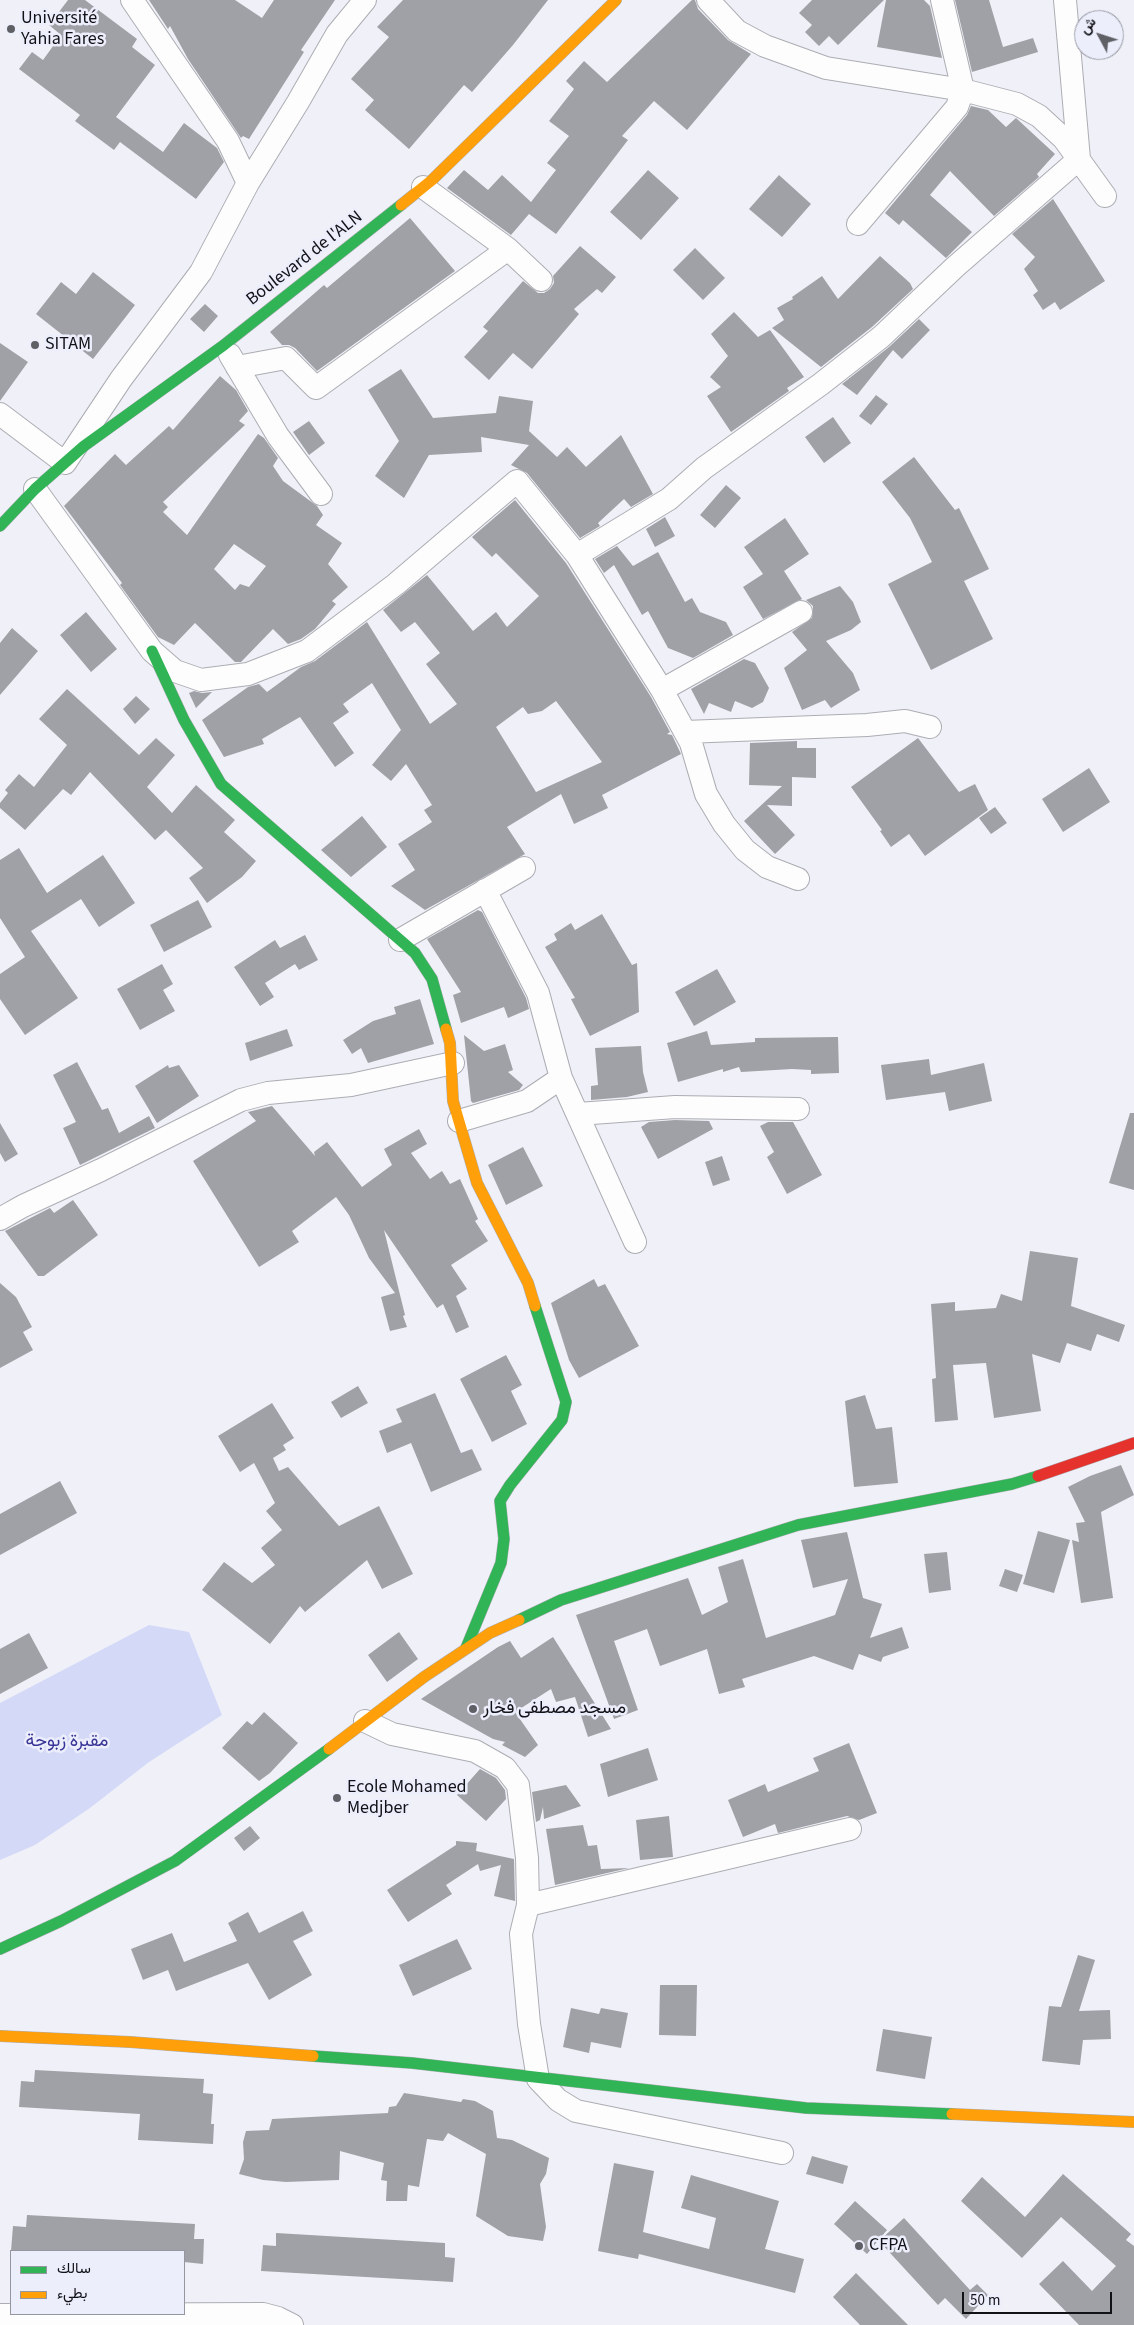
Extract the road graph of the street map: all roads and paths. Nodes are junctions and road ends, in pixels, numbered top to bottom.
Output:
1 (132, 0) edge
2 (365, 0) edge
3 (616, 0) edge
4 (708, 0) edge
5 (942, 0) edge
6 (1065, 0) edge
7 (963, 90) junction
8 (1079, 159) junction
9 (248, 183) junction
10 (423, 187) junction
11 (1105, 196) dead end
12 (858, 224) dead end
13 (508, 248) junction
14 (541, 280) dead end
15 (224, 345) junction
16 (237, 367) junction
17 (0, 414) edge
18 (65, 463) junction
19 (35, 489) junction
20 (321, 494) dead end
21 (0, 526) edge
22 (577, 555) junction
23 (801, 612) dead end
24 (152, 651) junction
25 (662, 690) junction
26 (930, 727) dead end
27 (685, 732) junction
28 (524, 868) dead end
29 (798, 879) dead end
30 (486, 890) junction
31 (400, 940) junction
32 (453, 1064) junction
33 (561, 1078) junction
34 (798, 1108) dead end
35 (578, 1114) junction
36 (459, 1121) junction
37 (0, 1219) edge
38 (635, 1242) dead end
39 (1134, 1443) edge
40 (466, 1648) junction
41 (365, 1721) junction
42 (850, 1829) dead end
43 (528, 1905) junction
44 (0, 1949) edge
45 (0, 2036) edge
46 (538, 2079) junction
47 (1134, 2122) edge
48 (782, 2153) dead end
49 (185, 2314) edge
50 (0, 2315) edge
51 (11, 2325) edge
52 (292, 2325) edge

1 - 9 street
2 - 9 street
3 - 10 street, Boulevard de l'ALN
4 - 7 street
5 - 7 street
6 - 8 street
7 - 8 street
7 - 12 street
8 - 11 street
8 - 22 street
9 - 18 street
10 - 13 street
10 - 15 street, Boulevard de l'ALN
13 - 14 street
13 - 16 street
15 - 16 street
15 - 18 street, Boulevard de l'ALN
16 - 20 street
17 - 18 street
18 - 19 street, Boulevard de l'ALN
19 - 21 street, Boulevard de l'ALN
19 - 24 street
22 - 24 street
22 - 25 street
23 - 25 street
24 - 31 street
25 - 27 street
26 - 27 street
27 - 29 street
28 - 30 street
30 - 31 street
30 - 33 street
31 - 32 street
32 - 36 street
32 - 37 street
33 - 35 street
33 - 36 street
34 - 35 street
35 - 38 street
36 - 40 street
39 - 40 street
40 - 41 street
41 - 43 street
41 - 44 street
42 - 43 street
43 - 46 street
45 - 46 street
46 - 47 street
46 - 48 street
49 - 52 street
50 - 51 street

